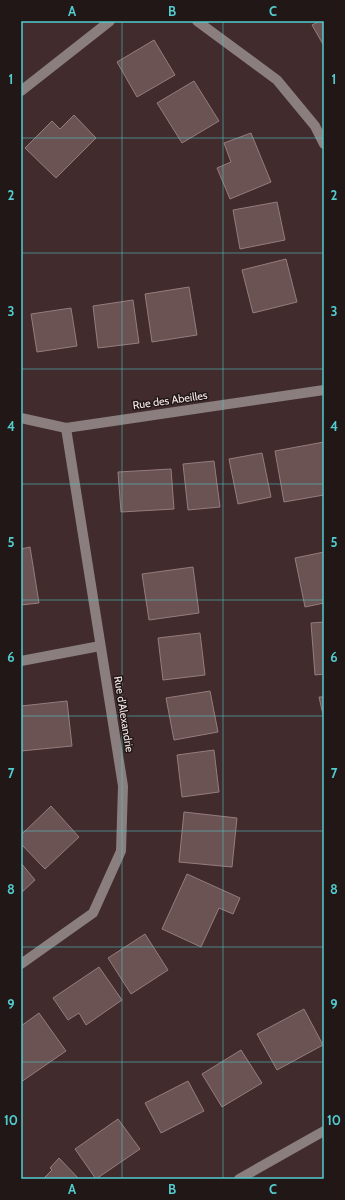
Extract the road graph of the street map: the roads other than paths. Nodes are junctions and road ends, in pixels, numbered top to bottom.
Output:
1 (110, 21) edge
2 (197, 21) edge
3 (21, 91) edge
4 (324, 144) edge
5 (324, 390) edge
6 (21, 418) edge
7 (66, 428) junction
8 (100, 646) junction
9 (21, 661) edge
10 (21, 964) edge
11 (324, 1131) edge
12 (239, 1179) edge

1 - 3 street
2 - 4 street
5 - 7 street, Rue des Abeilles
6 - 7 street, Rue des Abeilles
7 - 8 street, Rue d'Alexandrie
8 - 9 street
8 - 10 street, Rue d'Alexandrie
11 - 12 street

